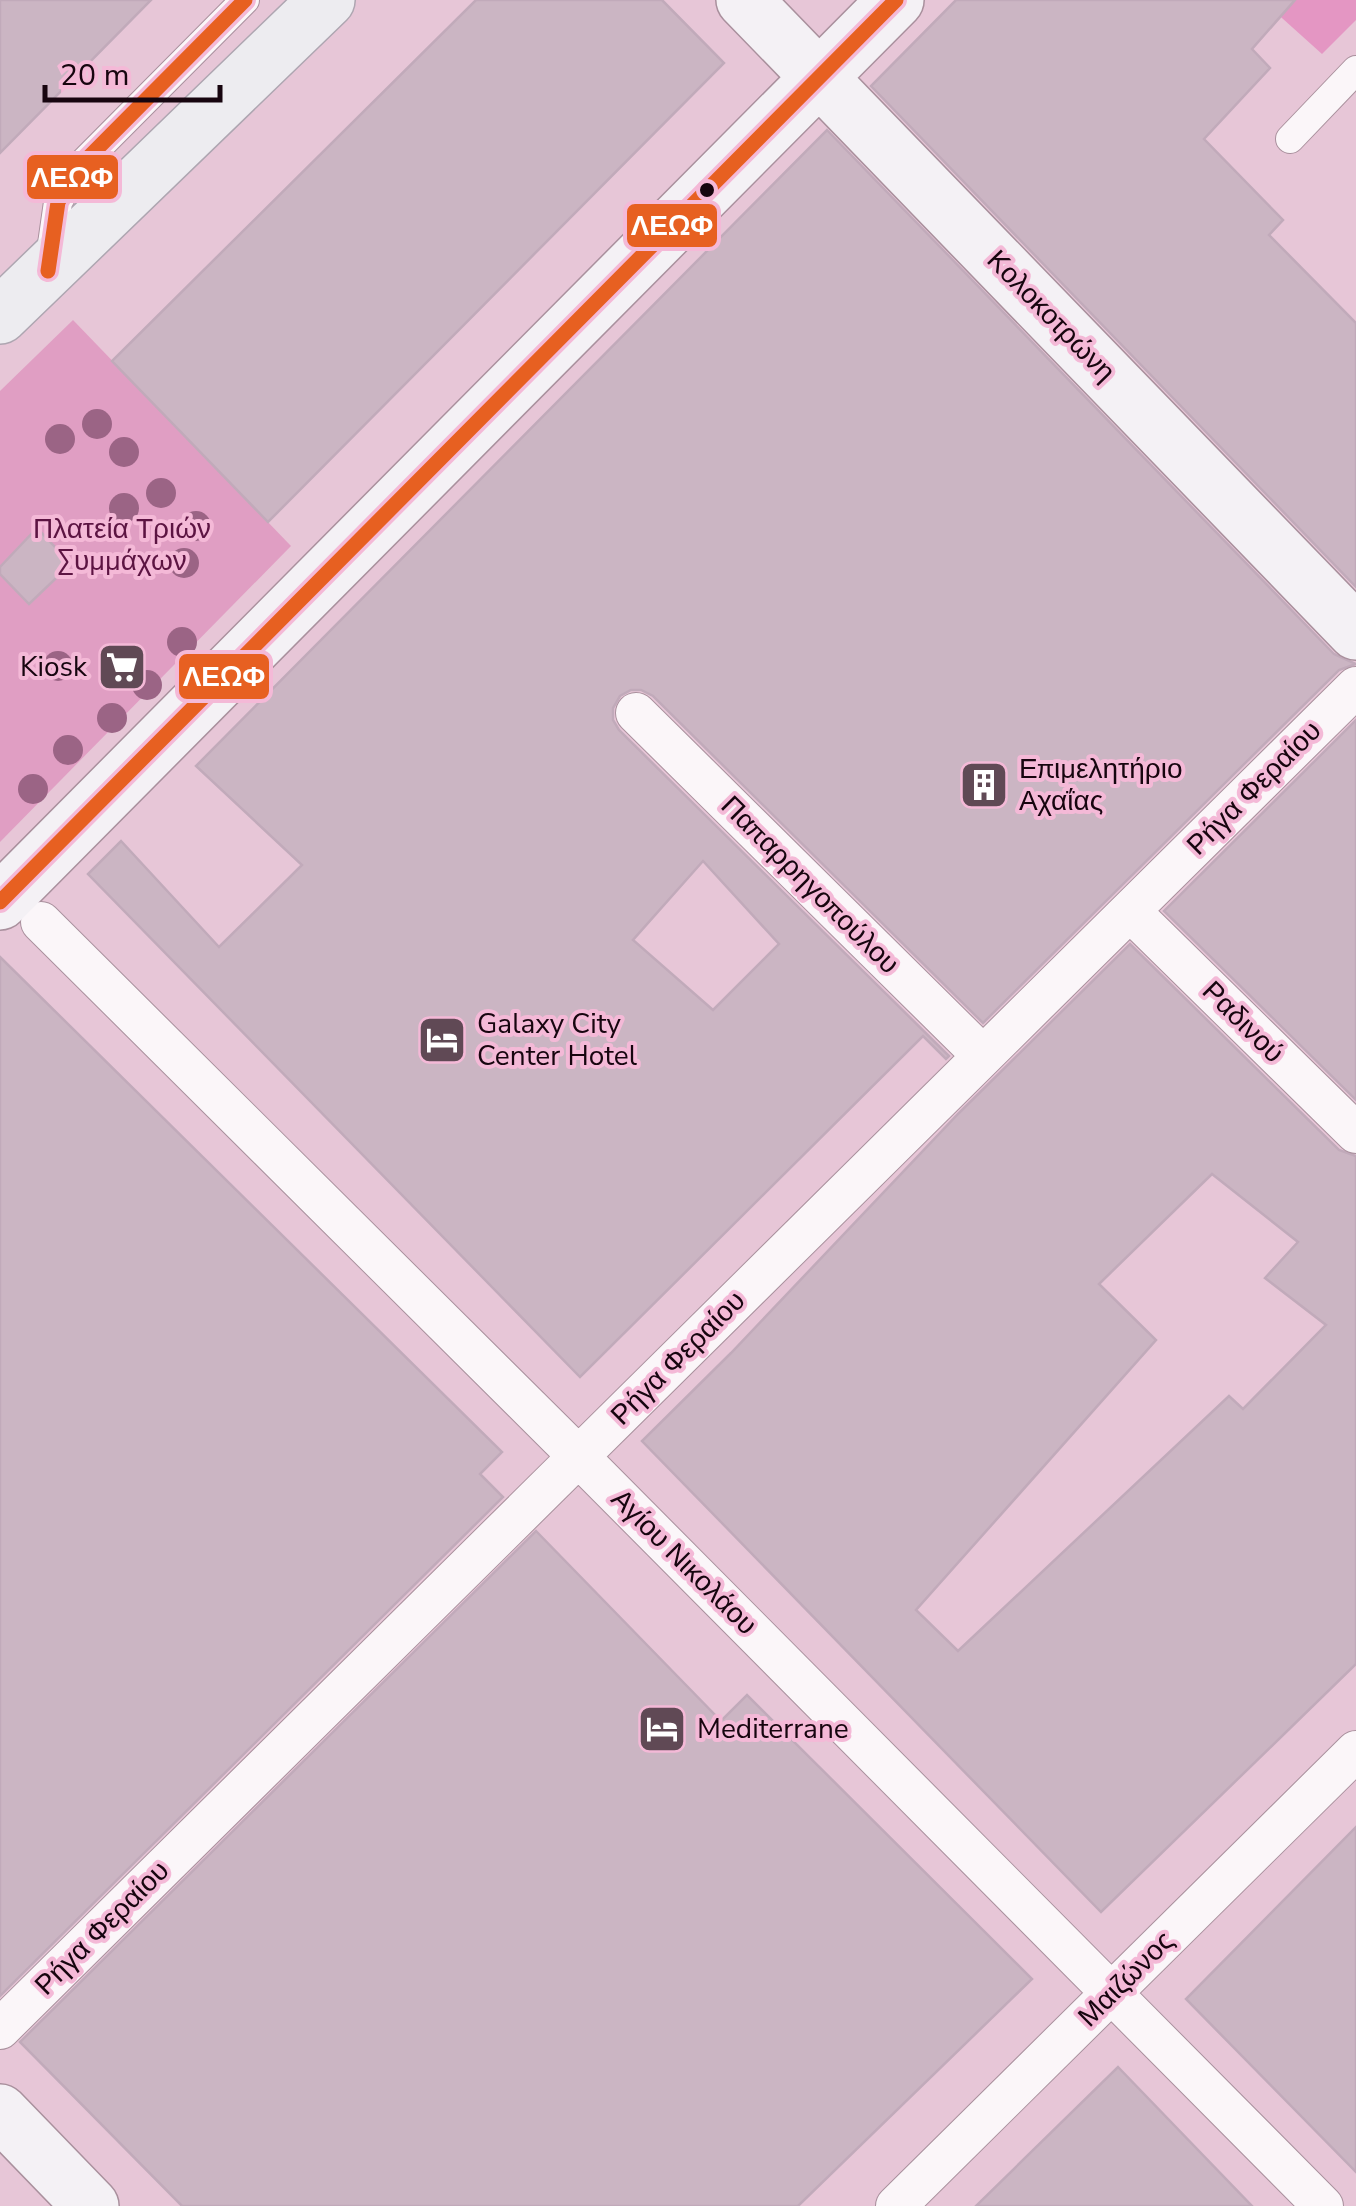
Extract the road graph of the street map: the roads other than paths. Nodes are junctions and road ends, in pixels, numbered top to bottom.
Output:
1 (246, 0) edge
2 (327, 0) edge
3 (744, 0) edge
4 (896, 0) edge
5 (1356, 70) edge
6 (820, 76) junction
7 (1290, 139) dead end
8 (48, 271) junction
9 (0, 316) edge
10 (1356, 632) edge
11 (1356, 687) edge
12 (636, 713) dead end
13 (1130, 910) junction
14 (20, 912) edge
15 (984, 1056) junction
16 (1356, 1133) edge
17 (579, 1457) junction
18 (1356, 1752) edge
19 (1113, 1993) junction
20 (0, 2029) edge
21 (0, 2112) edge
22 (91, 2206) edge
23 (896, 2206) edge
24 (1322, 2206) edge

1 - 8 lane
2 - 8 main road
3 - 6 main road, Κολοκοτρώνη
4 - 6 main road
5 - 7 lane
6 - 10 main road, Κολοκοτρώνη
6 - 14 main road
8 - 9 main road
11 - 13 street, Ρήγα Φεραίου
12 - 15 street, Παπαρρηγοπούλου
13 - 15 street, Ρήγα Φεραίου
13 - 16 street, Ραδινού
14 - 17 street, Αγίου Νικολάου
15 - 17 street, Ρήγα Φεραίου
17 - 19 street, Αγίου Νικολάου
17 - 20 street, Ρήγα Φεραίου
18 - 19 street, Μαιζώνος
19 - 23 street, Μαιζώνος
19 - 24 street, Αγίου Νικολάου
21 - 22 main road

